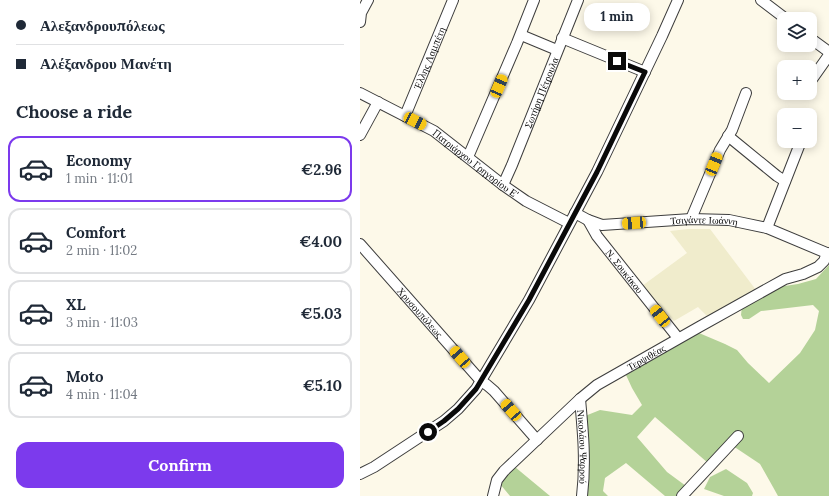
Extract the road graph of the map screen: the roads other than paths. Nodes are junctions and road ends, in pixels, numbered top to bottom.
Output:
1 (368, 0) edge
2 (453, 0) edge
3 (534, 0) edge
4 (578, 0) edge
5 (678, 0) edge
6 (761, 0) edge
7 (777, 12) edge
8 (360, 22) edge
9 (521, 35) junction
10 (562, 38) junction
11 (817, 44) edge
12 (557, 50) junction
13 (829, 54) edge
14 (645, 72) junction
15 (817, 72) edge
16 (360, 93) edge
17 (746, 93) dead end
18 (378, 102) junction
19 (405, 116) junction
20 (360, 135) edge
21 (728, 136) junction
22 (797, 148) edge
23 (468, 157) junction
24 (785, 181) junction
25 (503, 185) junction
26 (575, 213) junction
27 (588, 220) junction
28 (692, 220) junction
29 (569, 223) junction
30 (767, 228) junction
31 (360, 244) edge
32 (828, 254) edge
33 (678, 338) junction
34 (481, 380) junction
35 (580, 398) junction
36 (738, 436) dead end
37 (537, 440) junction
38 (360, 474) edge
39 (494, 496) edge
40 (582, 496) edge
41 (682, 496) edge

1 - 8 street
2 - 19 street, Έλλης Λαμπέτη
3 - 9 street
4 - 10 street, Σωτήρη Πέτρουλα
5 - 14 street
6 - 7 street
9 - 12 street
9 - 23 street
10 - 12 street, Σωτήρη Πέτρουλα
10 - 14 street
11 - 13 street
12 - 25 street, Σωτήρη Πέτρουλα
13 - 15 street
14 - 26 street
16 - 18 street, Πατριάρχου Γρηγορίου Ε'
17 - 21 street
18 - 19 street, Πατριάρχου Γρηγορίου Ε'
18 - 20 street
19 - 23 street, Πατριάρχου Γρηγορίου Ε'
21 - 24 street
21 - 28 street
22 - 24 street
23 - 25 street, Πατριάρχου Γρηγορίου Ε'
24 - 30 street
25 - 29 street, Πατριάρχου Γρηγορίου Ε'
26 - 27 street, Τσιγάντε Ιωάννη
26 - 29 street
27 - 28 street, Τσιγάντε Ιωάννη
27 - 33 street, Ν. Σουκάκου
28 - 30 street, Τσιγάντε Ιωάννη
29 - 34 street
30 - 32 street, Τσιγάντε Ιωάννη
31 - 34 street, Χρυσουπόλεως
32 - 33 street, Τερψιθέας
33 - 35 street, Τερψιθέας
34 - 37 street, Χρυσουπόλεως
34 - 38 street
35 - 37 street, Τερψιθέας
35 - 40 street, Νικολάου Ψαρρού
36 - 41 street
37 - 39 street, Τερψιθέας

